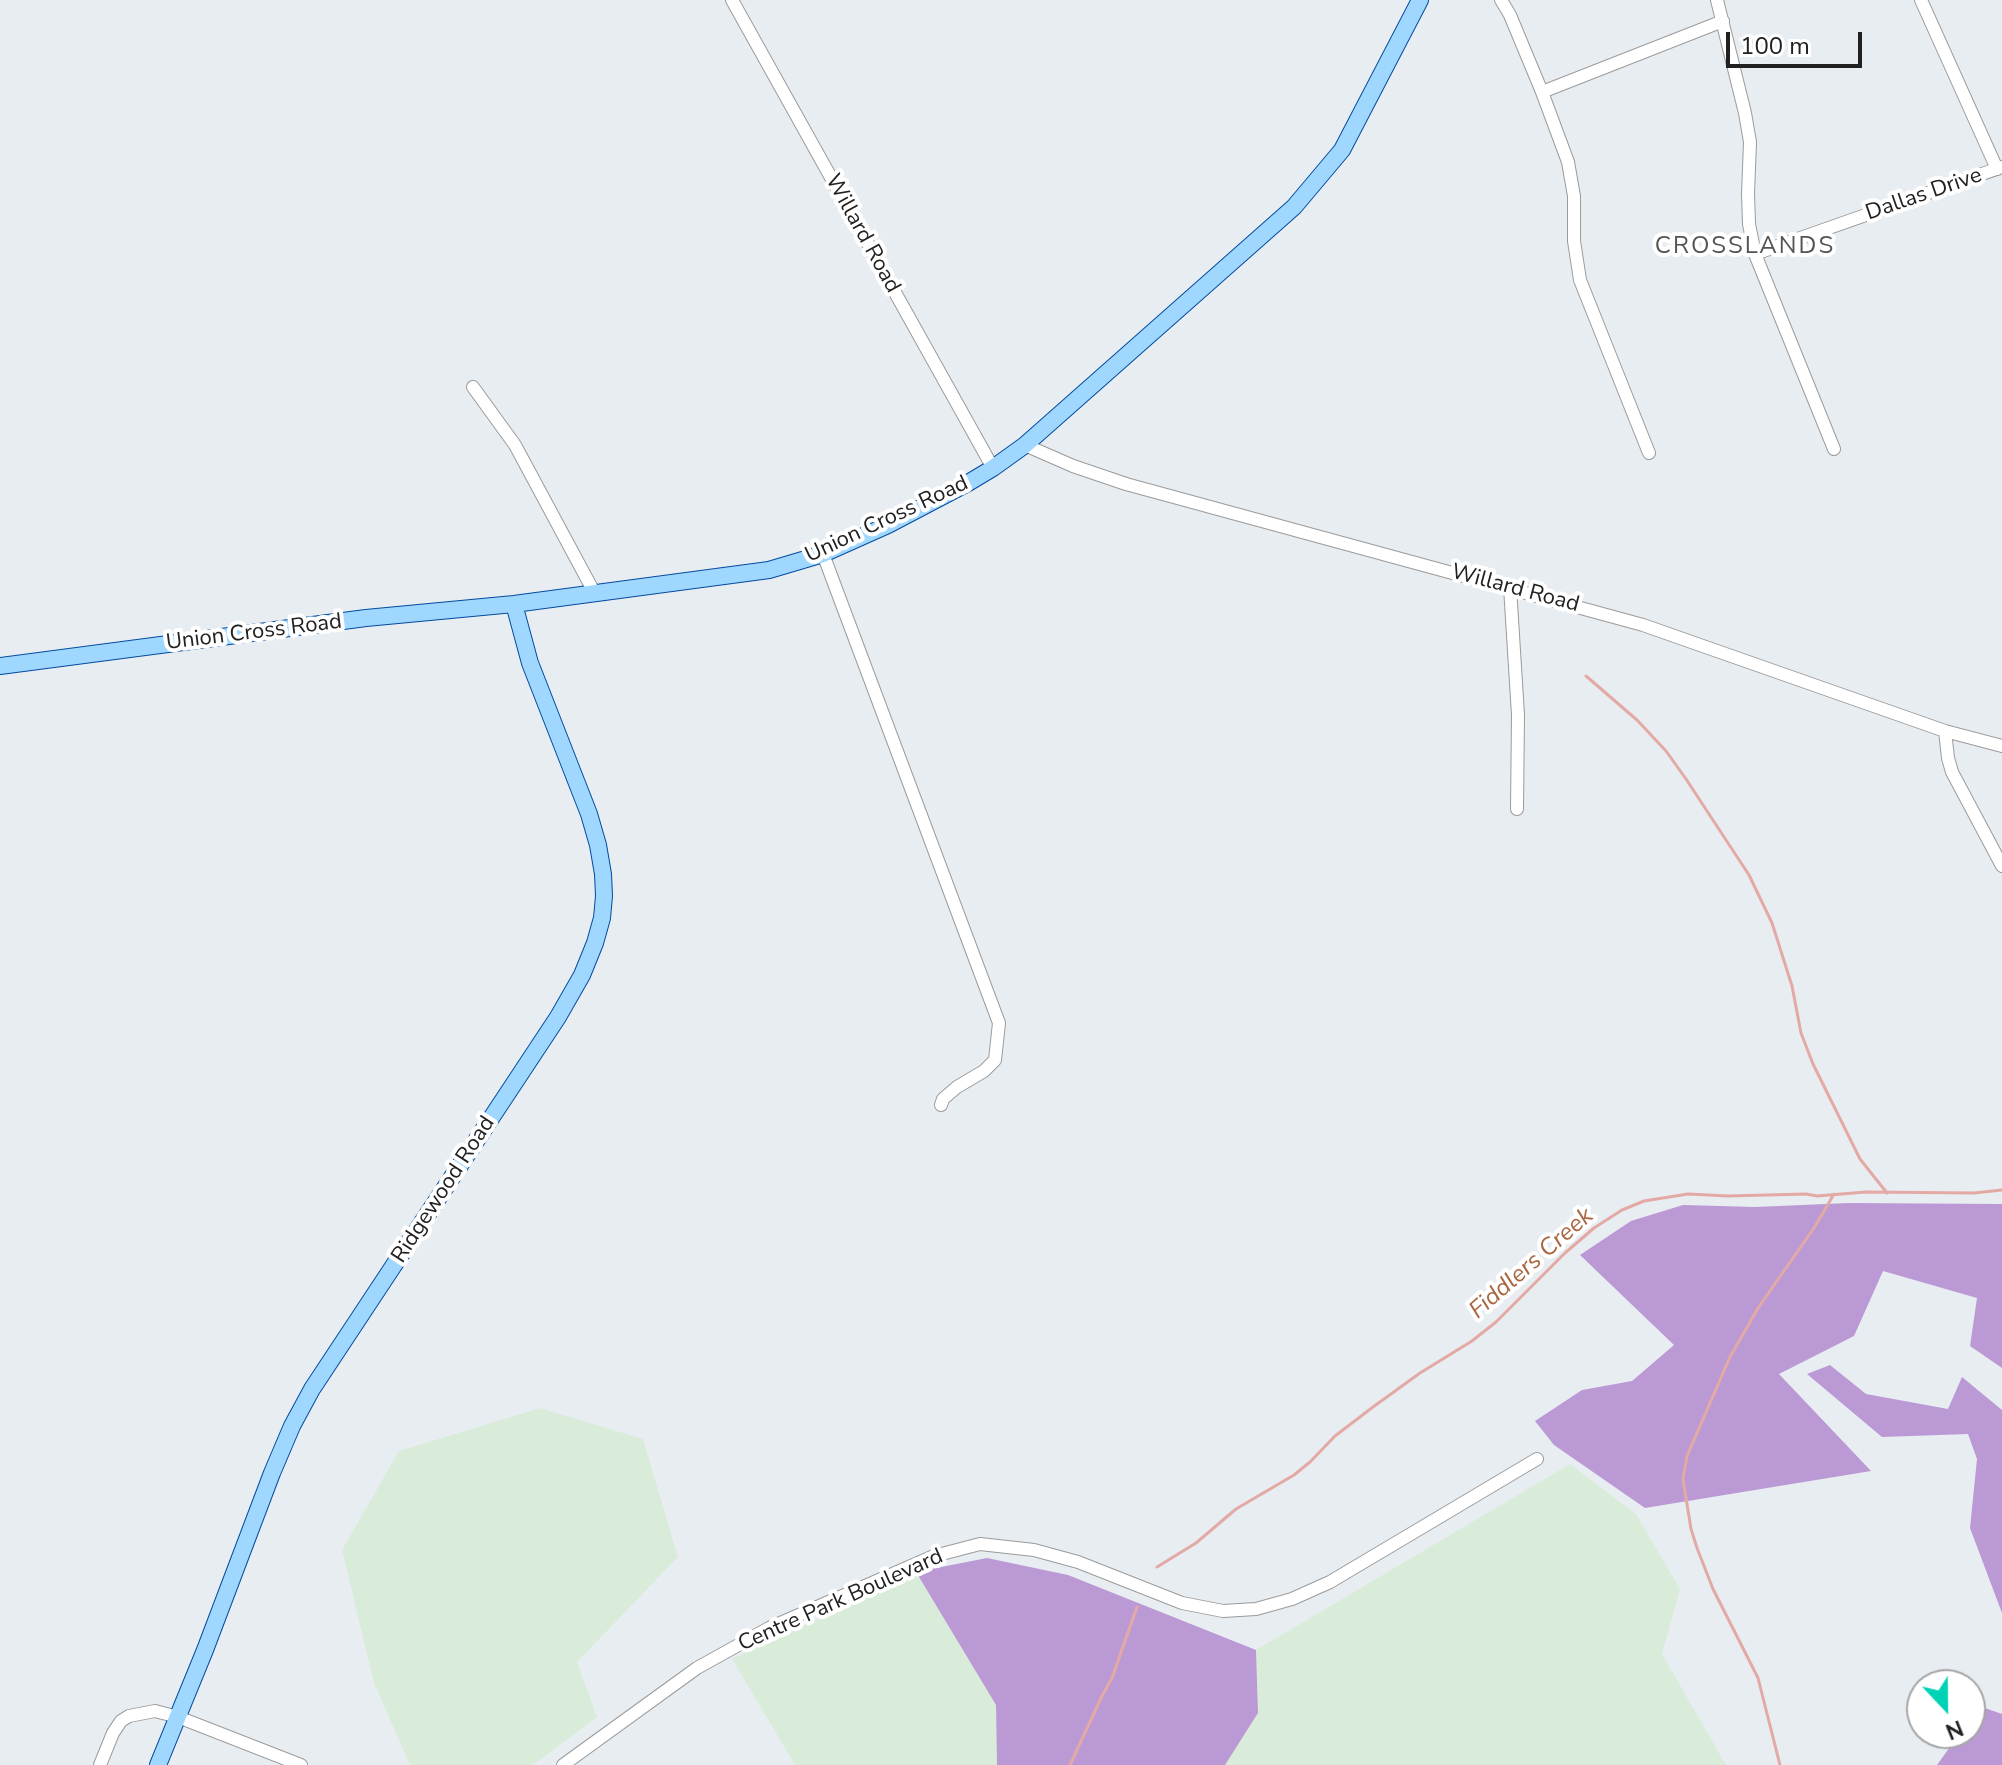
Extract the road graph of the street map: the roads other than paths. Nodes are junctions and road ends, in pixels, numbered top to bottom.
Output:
1 (732, 0) edge
2 (1420, 0) edge
3 (1501, 0) edge
4 (1717, 0) edge
5 (1921, 0) edge
6 (1723, 21) junction
7 (1542, 92) junction
8 (2000, 168) edge
9 (1755, 254) junction
10 (473, 387) dead end
11 (1025, 445) junction
12 (1834, 449) dead end
13 (1649, 453) dead end
14 (993, 468) junction
15 (823, 554) junction
16 (1510, 587) junction
17 (594, 592) junction
18 (514, 604) junction
19 (0, 666) edge
20 (1945, 731) junction
21 (2002, 746) edge
22 (1517, 809) dead end
23 (2002, 866) edge
24 (941, 1105) dead end
25 (1537, 1459) dead end
26 (178, 1717) junction
27 (100, 1765) edge
28 (158, 1765) edge
29 (301, 1765) edge
30 (563, 1765) edge

1 - 14 street, Willard Road
2 - 11 main road, Union Cross Road
3 - 7 street
4 - 6 street
5 - 8 street
6 - 7 street
6 - 9 street
7 - 13 street
8 - 9 street, Dallas Drive
9 - 12 street
10 - 17 street
11 - 14 main road, Union Cross Road
11 - 16 street, Willard Road
14 - 15 main road, Union Cross Road
15 - 17 main road, Union Cross Road
15 - 24 street
16 - 20 street, Willard Road
16 - 22 street
17 - 18 main road, Union Cross Road
18 - 19 main road, Union Cross Road
18 - 26 main road, Ridgewood Road
20 - 21 street, Willard Road
20 - 23 street
25 - 30 street, Centre Park Boulevard
26 - 27 street
26 - 28 main road, Ridgewood Road
26 - 29 street

